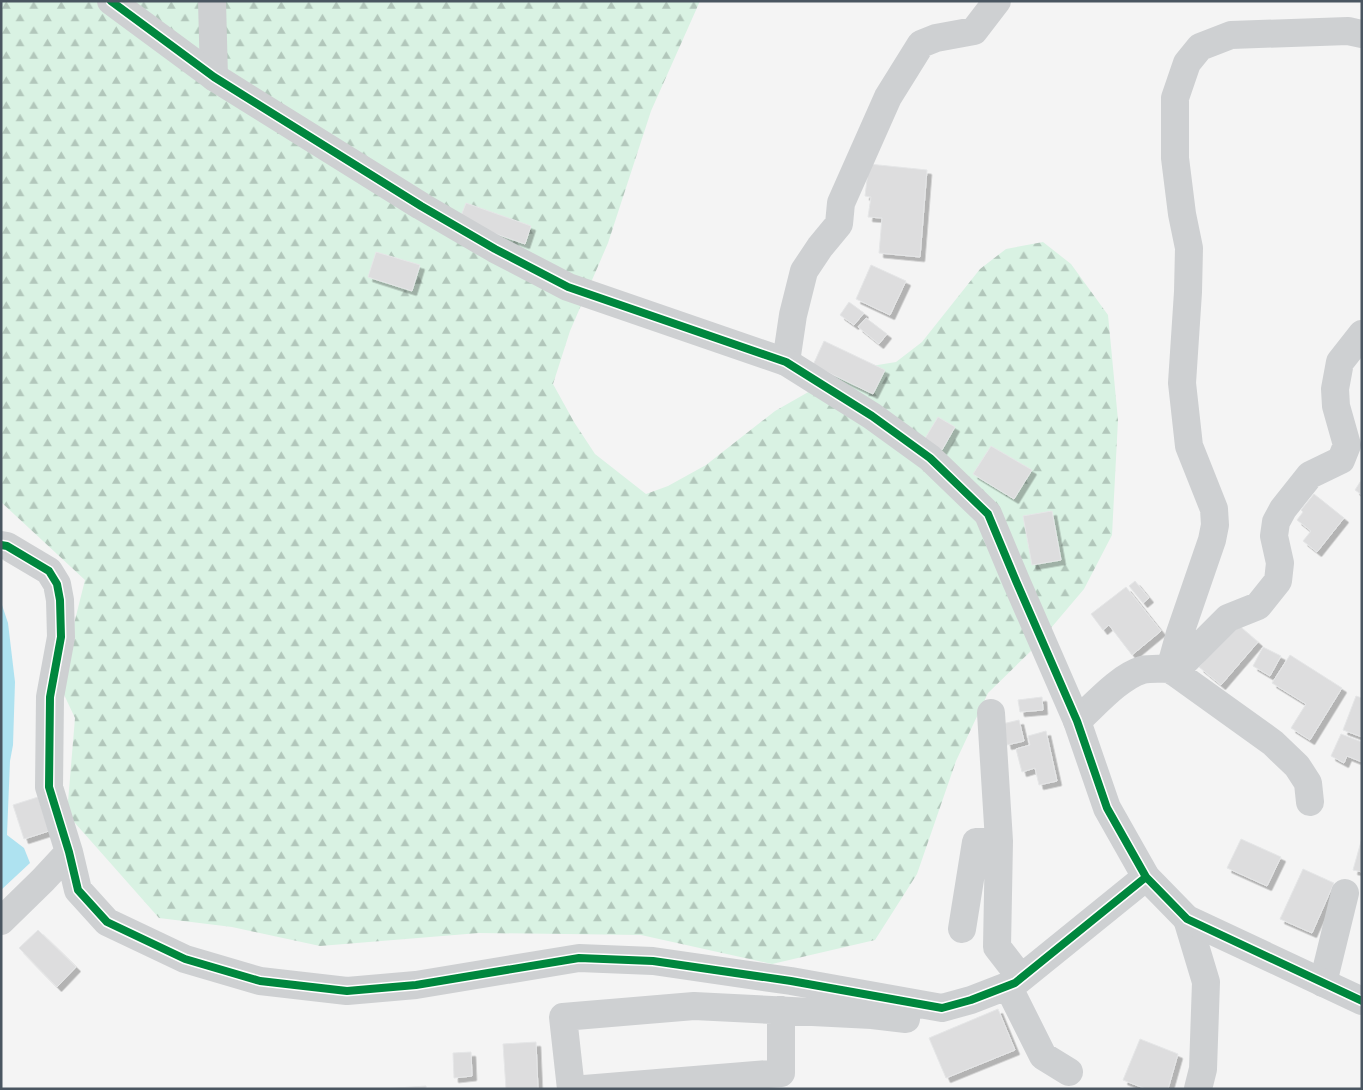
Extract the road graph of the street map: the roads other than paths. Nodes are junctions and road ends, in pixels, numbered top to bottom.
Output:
1 (111, 1) edge
2 (212, 1) edge
3 (997, 1) edge
4 (1362, 34) edge
5 (214, 77) junction
6 (1362, 334) edge
7 (786, 362) junction
8 (1, 545) edge
9 (1172, 670) junction
10 (991, 713) dead end
11 (1077, 721) junction
12 (1310, 802) dead end
13 (999, 841) junction
14 (69, 852) junction
15 (1146, 877) junction
16 (1345, 893) dead end
17 (1187, 919) junction
18 (1, 921) edge
19 (962, 929) dead end
20 (1014, 982) junction
21 (1323, 983) junction
22 (1362, 1001) edge
23 (942, 1008) junction
24 (781, 1010) junction
25 (1069, 1072) dead end
26 (571, 1089) edge
27 (584, 1089) edge
28 (1198, 1089) edge

1 - 5 street
2 - 5 street
3 - 7 street
4 - 9 street
5 - 7 street
6 - 9 street
7 - 11 street
8 - 14 street
9 - 11 street
9 - 12 street
10 - 13 street
11 - 15 street
13 - 19 street
13 - 20 street
14 - 18 street
14 - 23 street
15 - 17 street
15 - 20 street
16 - 21 street
17 - 21 street
17 - 28 street
20 - 23 street
20 - 25 street
21 - 22 street
23 - 24 street
24 - 26 street
24 - 27 street

